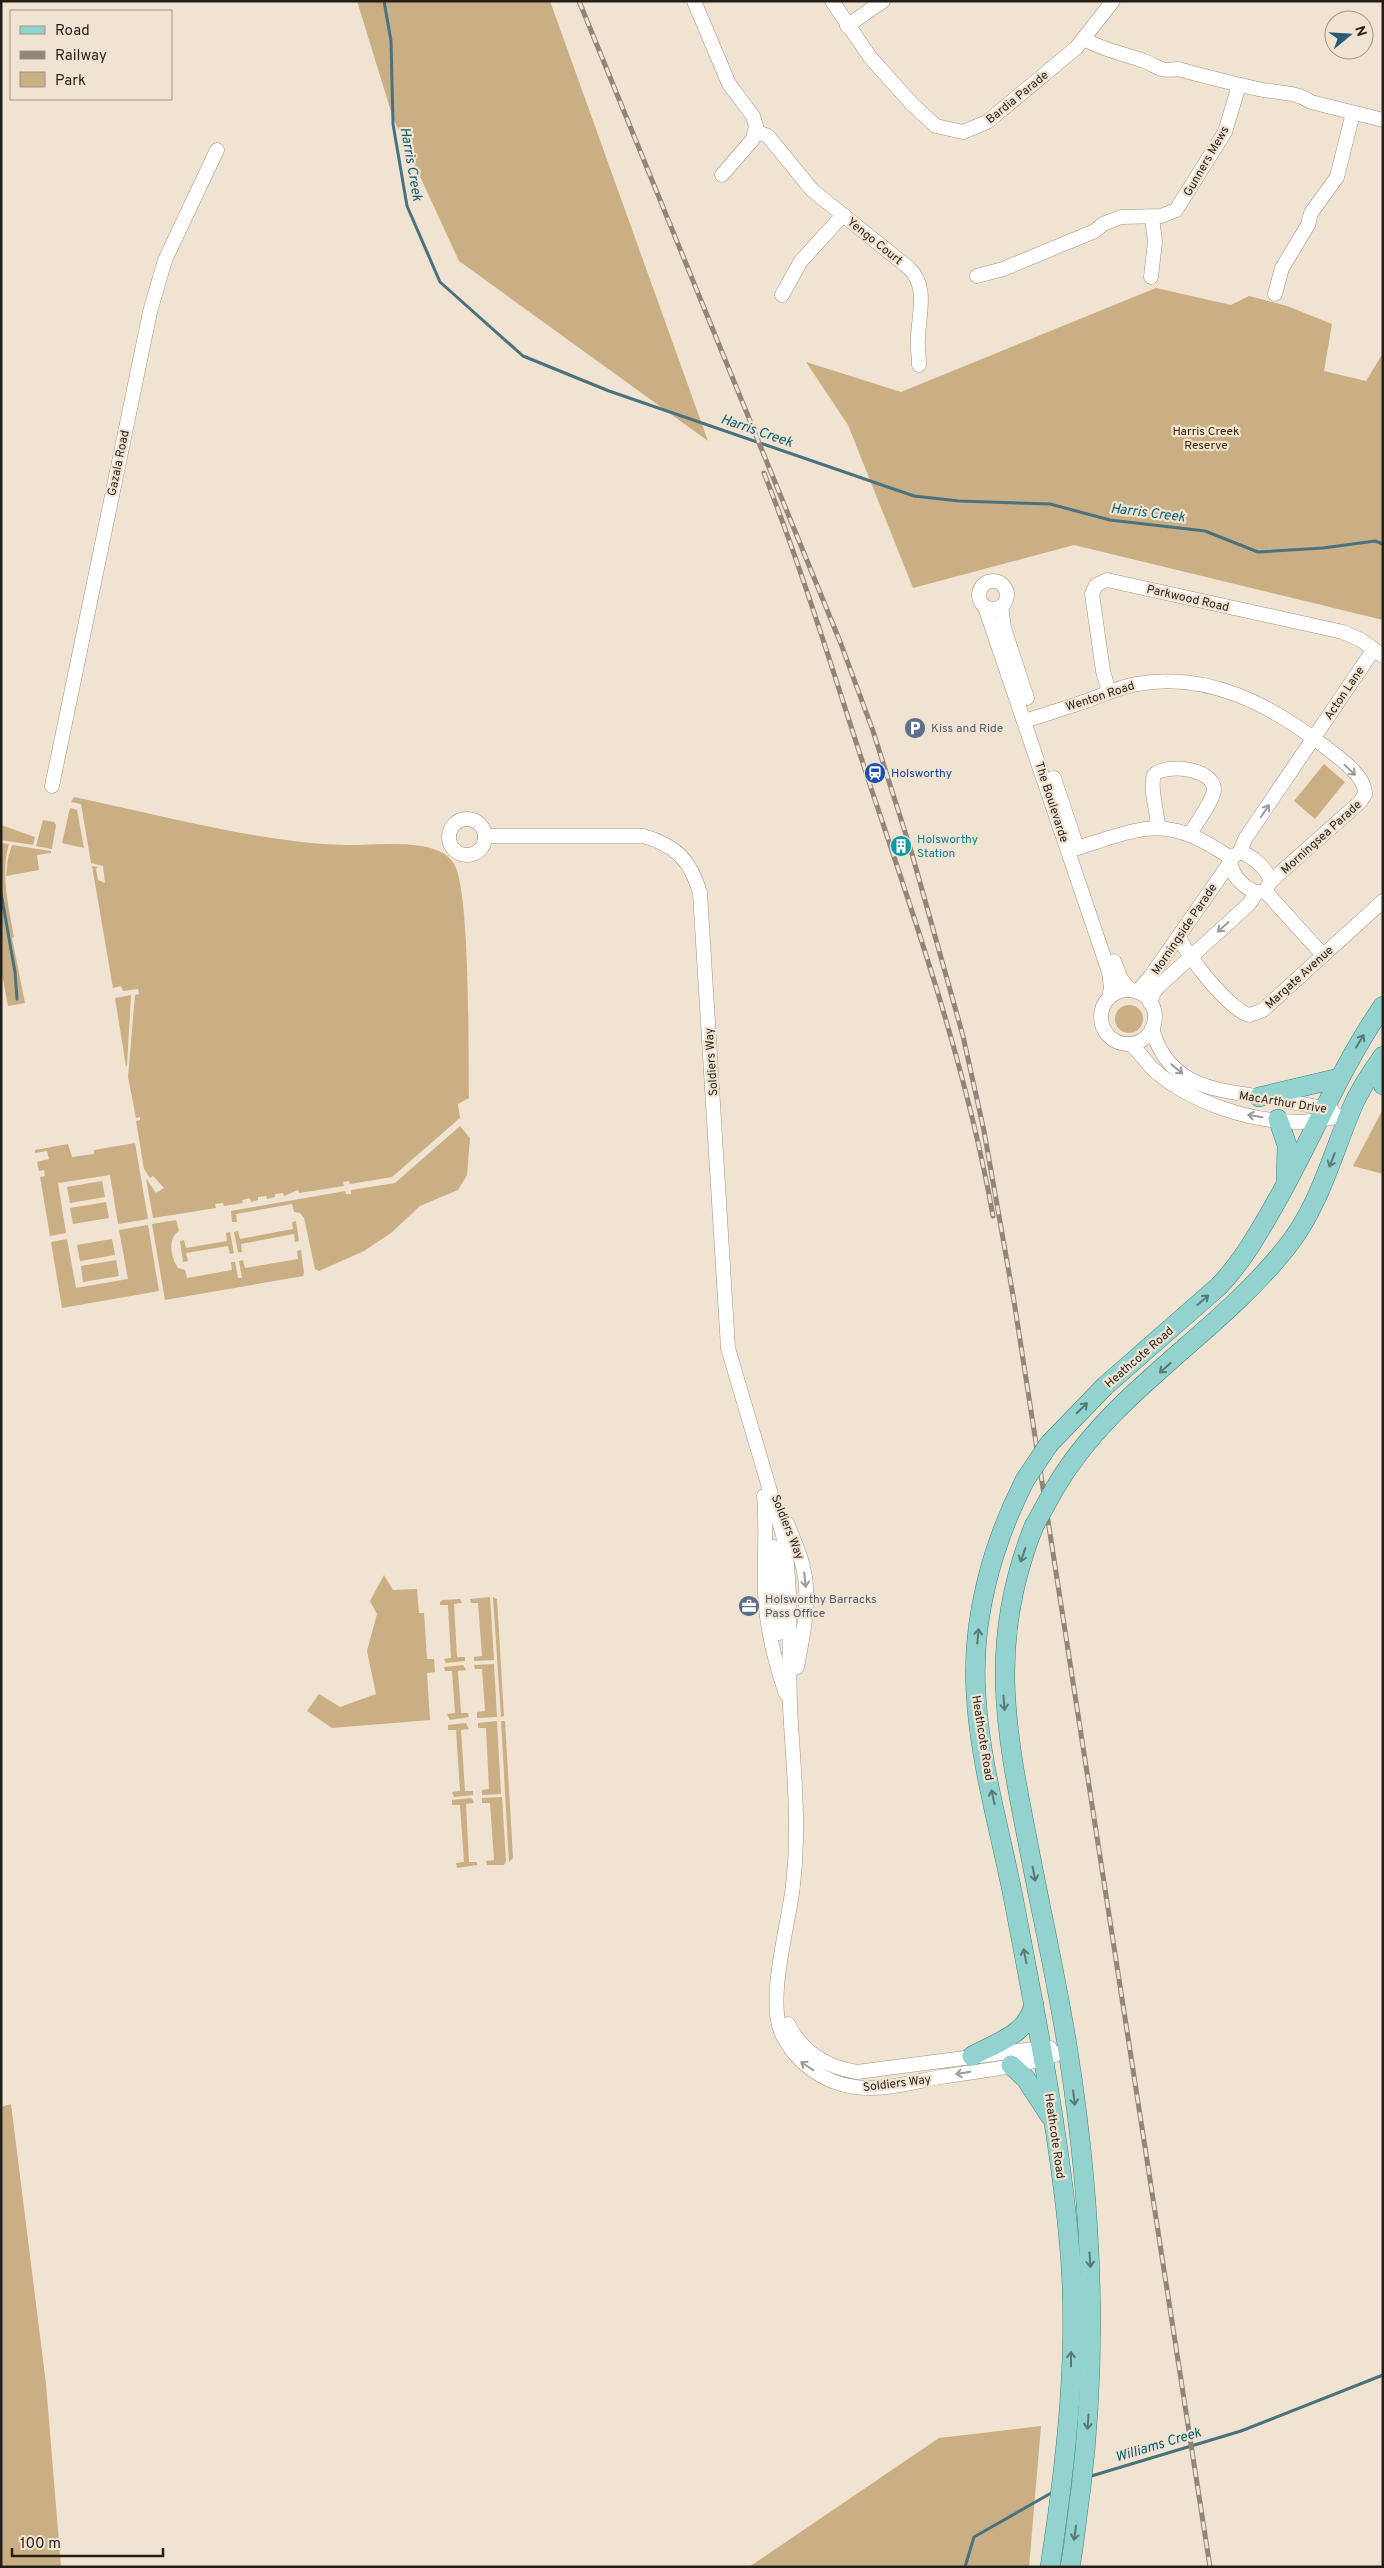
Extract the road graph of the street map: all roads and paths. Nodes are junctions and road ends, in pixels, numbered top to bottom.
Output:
1 (694, 1) edge
2 (832, 1) edge
3 (883, 1) edge
4 (1113, 1) edge
5 (847, 26) junction
6 (1084, 38) junction
7 (1238, 85) junction
8 (1353, 113) junction
9 (1383, 120) edge
10 (755, 134) junction
11 (218, 150) dead end
12 (722, 175) dead end
13 (843, 215) junction
14 (1152, 217) junction
15 (977, 276) dead end
16 (1151, 276) dead end
17 (1275, 294) dead end
18 (782, 295) dead end
19 (919, 365) dead end
20 (1001, 606) junction
21 (985, 607) junction
22 (1379, 652) edge
23 (1109, 692) junction
24 (1030, 720) junction
25 (1314, 738) junction
26 (52, 786) dead end
27 (1158, 828) junction
28 (1190, 834) junction
29 (485, 836) dead end
30 (1078, 848) junction
31 (1233, 858) junction
32 (1264, 888) junction
33 (1383, 901) edge
34 (1179, 936) junction
35 (1323, 955) junction
36 (1190, 958) junction
37 (1133, 991) junction
38 (1108, 998) junction
39 (1150, 1003) junction
40 (1383, 1006) edge
41 (1152, 1028) junction
42 (1131, 1044) junction
43 (1382, 1057) edge
44 (1339, 1078) junction
45 (1383, 1085) edge
46 (1259, 1097) junction
47 (1323, 1114) junction
48 (1350, 1115) junction
49 (1278, 1119) junction
50 (1286, 1185) junction
51 (762, 1470) junction
52 (790, 1706) junction
53 (777, 1998) junction
54 (1034, 2004) junction
55 (1068, 2050) junction
56 (1042, 2054) junction
57 (972, 2056) junction
58 (1011, 2065) junction
59 (1054, 2123) junction
60 (1050, 2567) edge
61 (1070, 2567) edge

1 - 10 street
2 - 5 street, Bardia Parade
3 - 5 street
4 - 6 street, Bardia Parade
5 - 6 street, Bardia Parade
6 - 7 street
7 - 8 street
7 - 14 street, Gunners Mews
8 - 9 street
8 - 17 street
10 - 12 street
10 - 13 street, Yengo Court
11 - 26 street, Gazala Road
13 - 18 street
13 - 19 street, Yengo Court
14 - 15 street, Gunners Mews
14 - 16 street
20 - 21 street
20 - 21 street
20 - 24 street, The Boulevarde
21 - 24 street, The Boulevarde
22 - 23 street, Parkwood Road
22 - 25 street, Acton Lane
23 - 24 street, Wenton Road
23 - 25 street, Wenton Road
24 - 30 street, The Boulevarde
24 - 38 street, The Boulevarde
31 -> 25 street
25 -> 32 street, Morningsea Parade
27 - 28 street
27 - 28 street
27 - 30 street
28 - 31 street
29 - 51 street, Soldiers Way
30 - 37 street, The Boulevarde
31 - 32 street
31 - 32 street
31 - 34 street, Morningside Parade
32 - 35 street
32 -> 36 street, Morningside Parade
33 - 35 street, Margate Avenue
34 - 36 street, Margate Avenue
34 - 37 street, Morningside Parade
35 - 36 street, Margate Avenue
36 - 39 street, Morningside Parade
37 - 38 street
37 - 39 street
38 - 42 street
39 - 41 street
44 -> 40 main road, Heathcote Road
41 - 42 street
41 -> 46 street, MacArthur Drive
49 -> 42 street, MacArthur Drive
43 - 45 main road
43 - 48 main road, Heathcote Road
44 - 46 main road
44 - 47 main road, Heathcote Road
46 - 47 street, MacArthur Drive
47 - 48 street, MacArthur Drive
47 - 49 street, MacArthur Drive
47 - 50 main road, Heathcote Road
48 -> 55 main road, Heathcote Road, bridge
49 - 50 main road
54 -> 50 main road, Heathcote Road, bridge
51 - 52 street, Soldiers Way
51 - 52 street, Soldiers Way
52 - 53 street, Soldiers Way
53 - 57 street, Soldiers Way
58 -> 53 street, Soldiers Way
54 - 56 main road, Heathcote Road
54 - 57 main road
55 - 56 street
55 -> 61 main road, Heathcote Road
56 - 57 street, Soldiers Way
56 - 58 street, Soldiers Way
56 - 59 main road, Heathcote Road
58 - 59 main road
60 -> 59 main road, Heathcote Road

